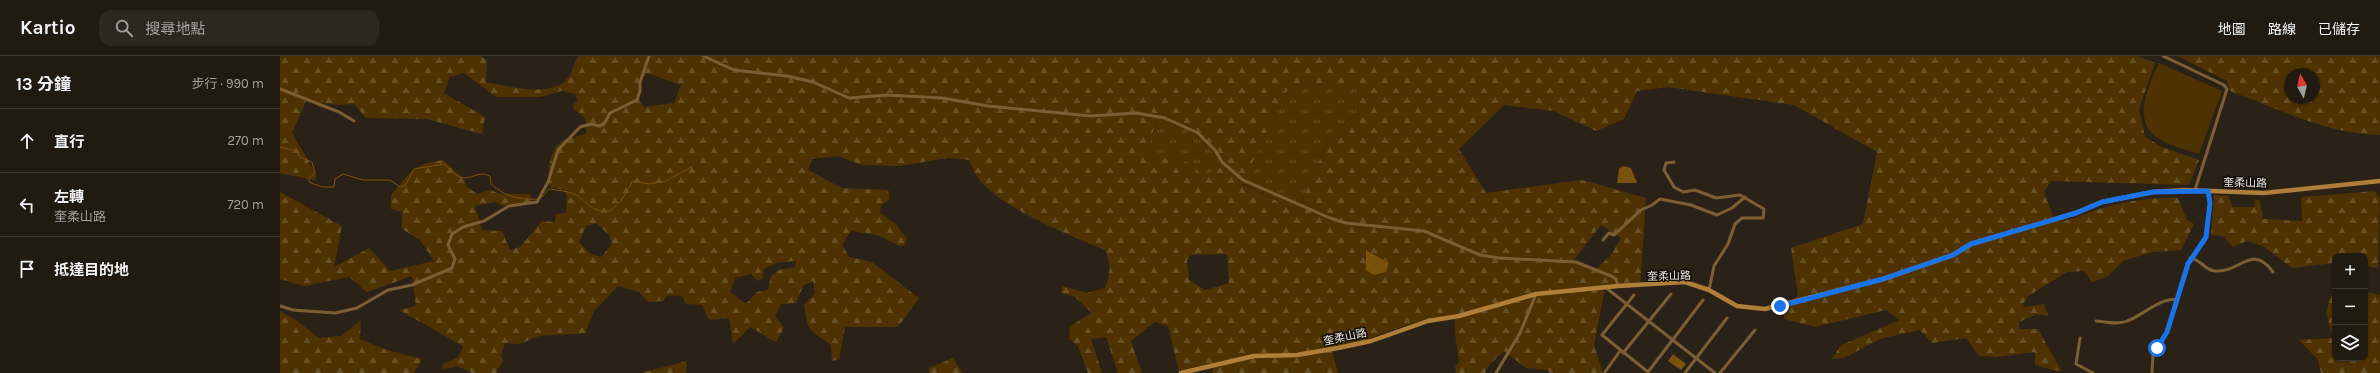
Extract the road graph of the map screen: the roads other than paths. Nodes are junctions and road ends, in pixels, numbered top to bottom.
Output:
1 (649, 56) edge
2 (703, 56) edge
3 (2163, 56) edge
4 (280, 89) edge
5 (354, 121) dead end
6 (1674, 162) dead end
7 (2380, 181) edge
8 (2196, 190) junction
9 (2208, 191) junction
10 (1745, 197) junction
11 (1602, 240) dead end
12 (2190, 258) junction
13 (2273, 272) dead end
14 (1618, 286) junction
15 (1605, 287) junction
16 (1709, 290) junction
17 (1536, 294) junction
18 (1671, 294) dead end
19 (1634, 295) dead end
20 (1703, 300) dead end
21 (2176, 300) junction
22 (1627, 304) junction
23 (280, 306) edge
24 (1727, 318) dead end
25 (2096, 320) dead end
26 (1649, 321) junction
27 (1755, 330) dead end
28 (2080, 338) dead end
29 (1673, 340) junction
30 (1622, 352) junction
31 (1696, 358) junction
32 (1605, 372) dead end
33 (1181, 373) edge
34 (1496, 373) edge
35 (1685, 373) edge
36 (1715, 373) edge
37 (1720, 373) edge
38 (2094, 373) edge
39 (2152, 373) edge

1 - 23 street
2 - 14 street
3 - 8 street
4 - 5 street
6 - 10 street
7 - 9 street, 奎柔山路
8 - 9 street, 奎柔山路
8 - 16 street, 奎柔山路
9 - 12 street
10 - 11 street
10 - 16 street
12 - 13 street
12 - 21 street
14 - 15 street, 奎柔山路
14 - 16 street, 奎柔山路
15 - 17 street, 奎柔山路
15 - 22 street
17 - 33 street, 奎柔山路
17 - 34 street
18 - 26 street, 奎柔山路
19 - 22 street
20 - 29 street
21 - 25 street
21 - 39 street
22 - 26 street
22 - 30 street
24 - 31 street
26 - 29 street
26 - 30 street, 奎柔山路
27 - 37 street
28 - 38 street
29 - 30 street
29 - 31 street
30 - 32 street, 奎柔山路
31 - 35 street
31 - 36 street

